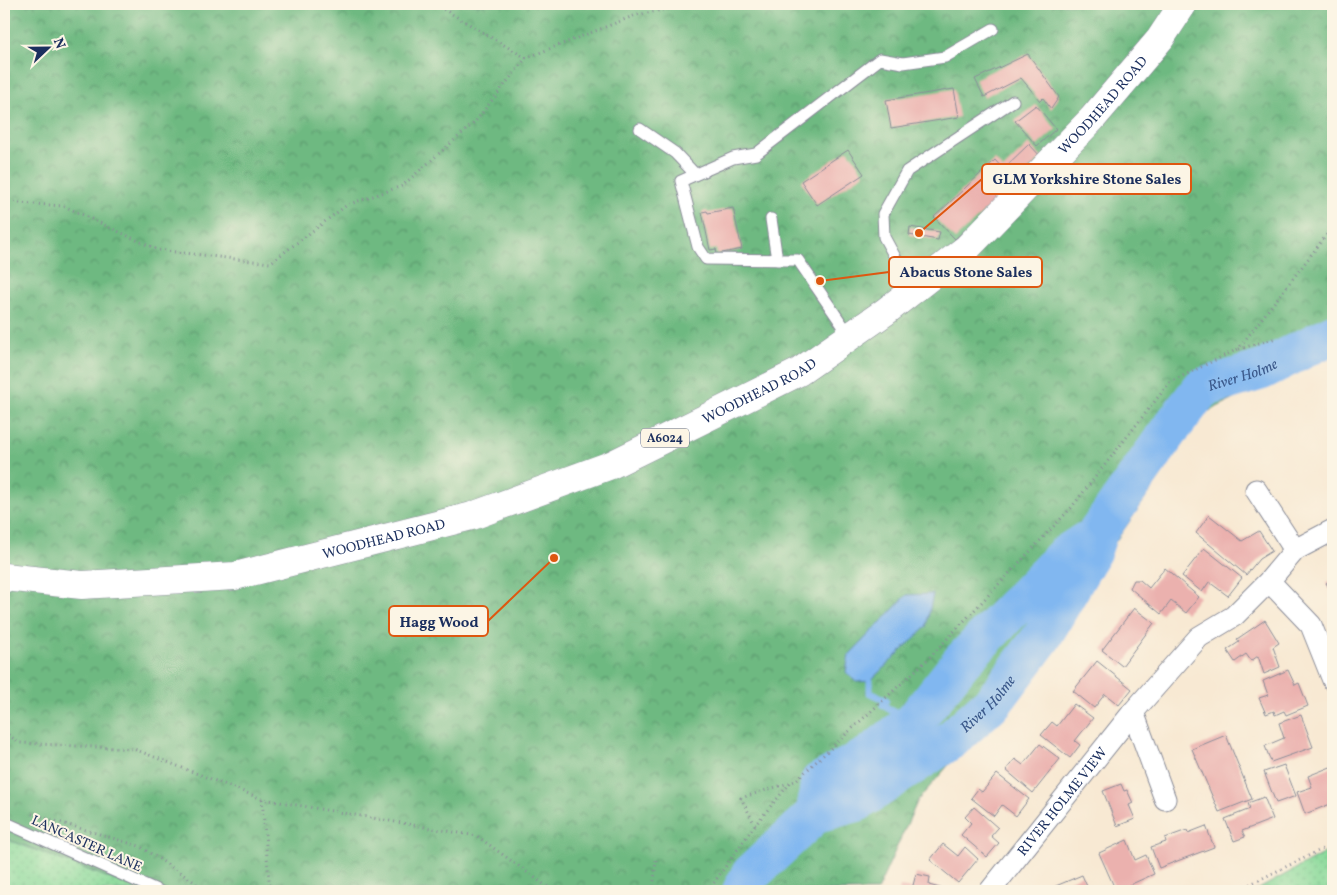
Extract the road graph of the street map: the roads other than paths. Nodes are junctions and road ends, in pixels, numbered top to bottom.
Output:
1 (1183, 4) edge
2 (993, 29) dead end
3 (1013, 101) dead end
4 (640, 129) dead end
5 (695, 174) junction
6 (770, 219) dead end
7 (777, 260) junction
8 (913, 290) junction
9 (850, 336) junction
10 (1256, 490) dead end
11 (1333, 530) edge
12 (1295, 550) junction
13 (4, 577) edge
14 (1269, 581) junction
15 (1333, 680) edge
16 (1133, 712) junction
17 (1165, 798) dead end
18 (4, 822) edge
19 (159, 891) edge
20 (990, 891) edge

1 - 8 main road, WOODHEAD ROAD / A6024
2 - 5 lane
3 - 8 lane
4 - 5 lane
5 - 7 lane
6 - 7 lane
7 - 9 lane
8 - 9 main road, WOODHEAD ROAD / A6024
9 - 13 main road, WOODHEAD ROAD / A6024
10 - 12 street
11 - 12 street, RIVER HOLME VIEW
12 - 14 street, RIVER HOLME VIEW
14 - 15 street
14 - 16 street, RIVER HOLME VIEW
16 - 17 street
16 - 20 street, RIVER HOLME VIEW
18 - 19 lane, LANCASTER LANE

